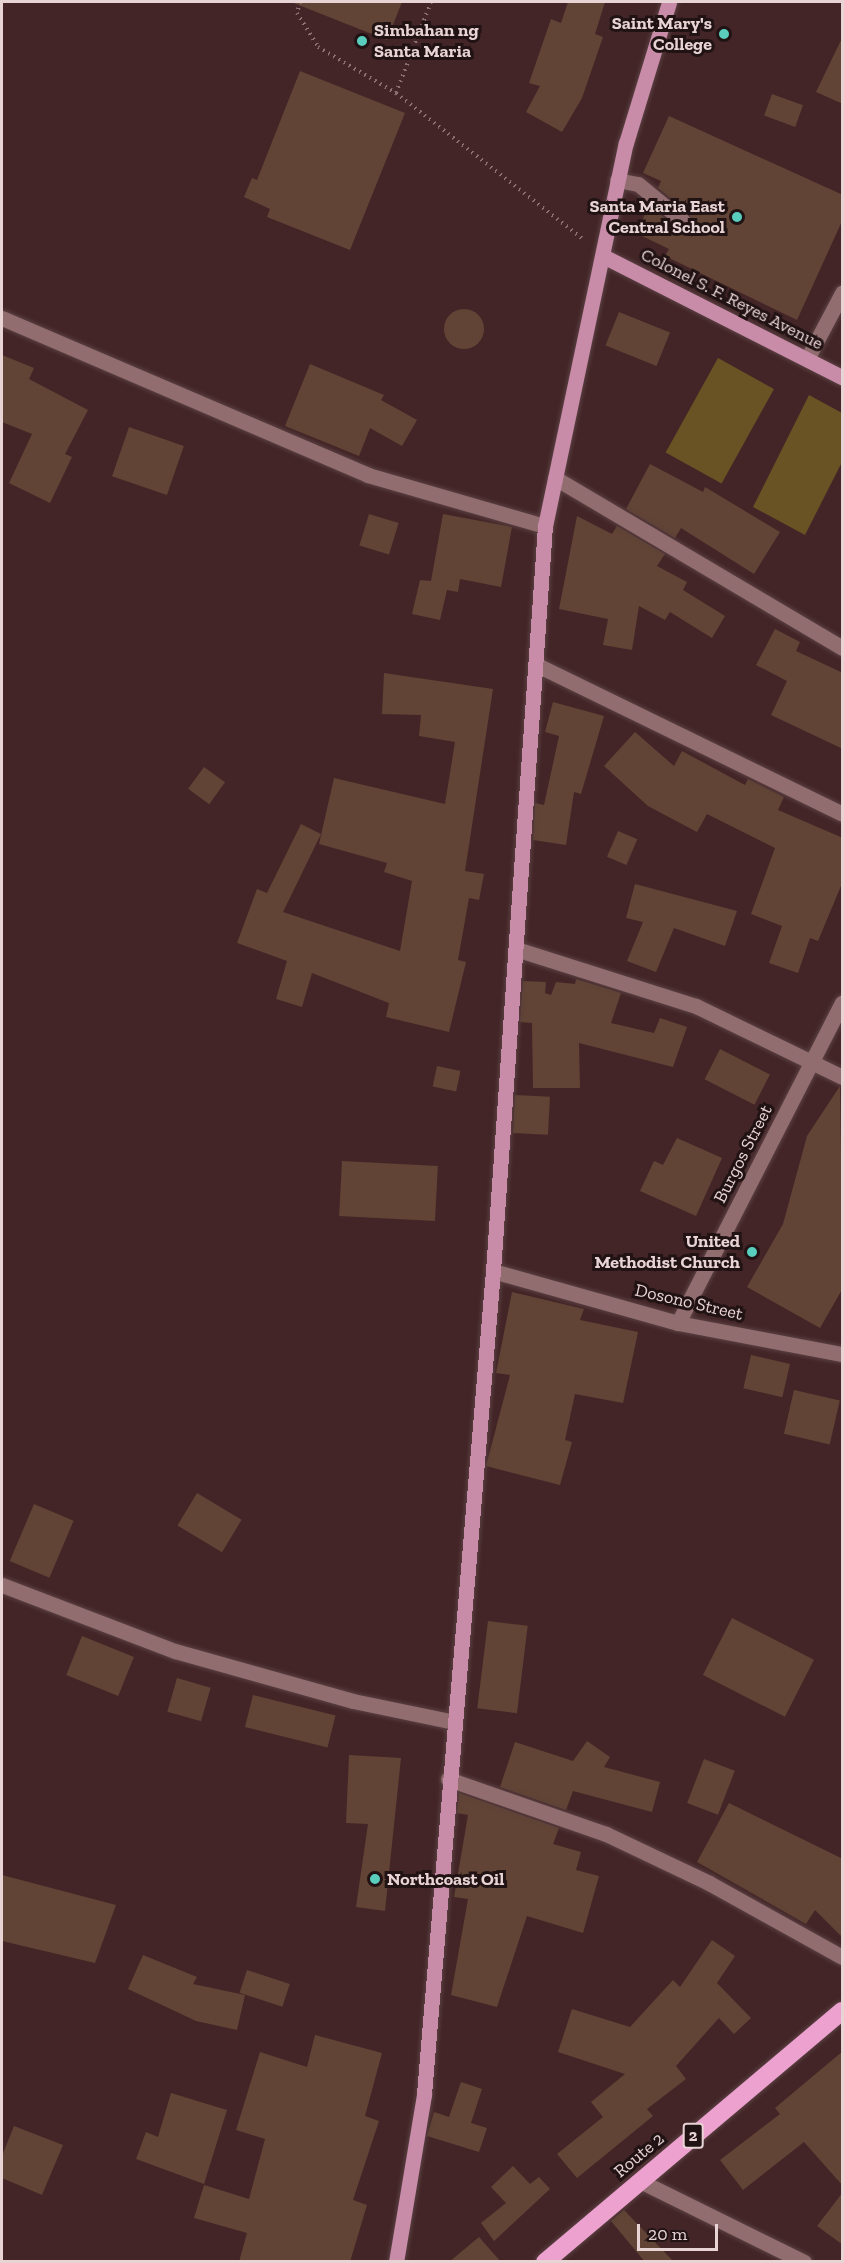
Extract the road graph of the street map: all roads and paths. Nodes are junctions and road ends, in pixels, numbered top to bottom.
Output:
1 (300, 2) edge
2 (431, 2) edge
3 (669, 2) edge
4 (396, 93) junction
5 (617, 180) junction
6 (683, 221) dead end
7 (603, 256) junction
8 (843, 293) edge
9 (2, 318) edge
10 (807, 359) junction
11 (843, 377) edge
12 (555, 478) junction
13 (545, 526) junction
14 (843, 648) edge
15 (537, 665) junction
16 (843, 814) edge
17 (516, 949) junction
18 (843, 1002) edge
19 (813, 1060) junction
20 (843, 1077) edge
21 (493, 1271) junction
22 (678, 1323) junction
23 (843, 1354) edge
24 (2, 1585) edge
25 (454, 1722) junction
26 (448, 1779) junction
27 (843, 1957) edge
28 (843, 2011) edge
29 (640, 2181) junction
30 (396, 2262) edge
31 (545, 2262) edge
32 (804, 2262) edge

1 - 4 path
2 - 4 path
3 - 5 main road
4 - 7 path
5 - 6 street
5 - 7 main road
7 - 10 main road, Colonel S. F. Reyes Avenue
7 - 12 main road
8 - 10 street
9 - 13 street
10 - 11 main road, Colonel S. F. Reyes Avenue
12 - 13 main road
12 - 14 street
13 - 15 main road
15 - 16 street
15 - 17 main road
17 - 19 street
17 - 21 main road
18 - 19 street, Burgos Street
19 - 20 street
19 - 22 street, Burgos Street
21 - 22 street, Dosono Street
21 - 25 main road
22 - 23 street, Dosono Street
24 - 25 street
25 - 26 main road
26 - 27 street
26 - 30 main road
28 - 29 highway, Route 2 / 2
29 - 31 highway, Route 2 / 2
29 - 32 street

